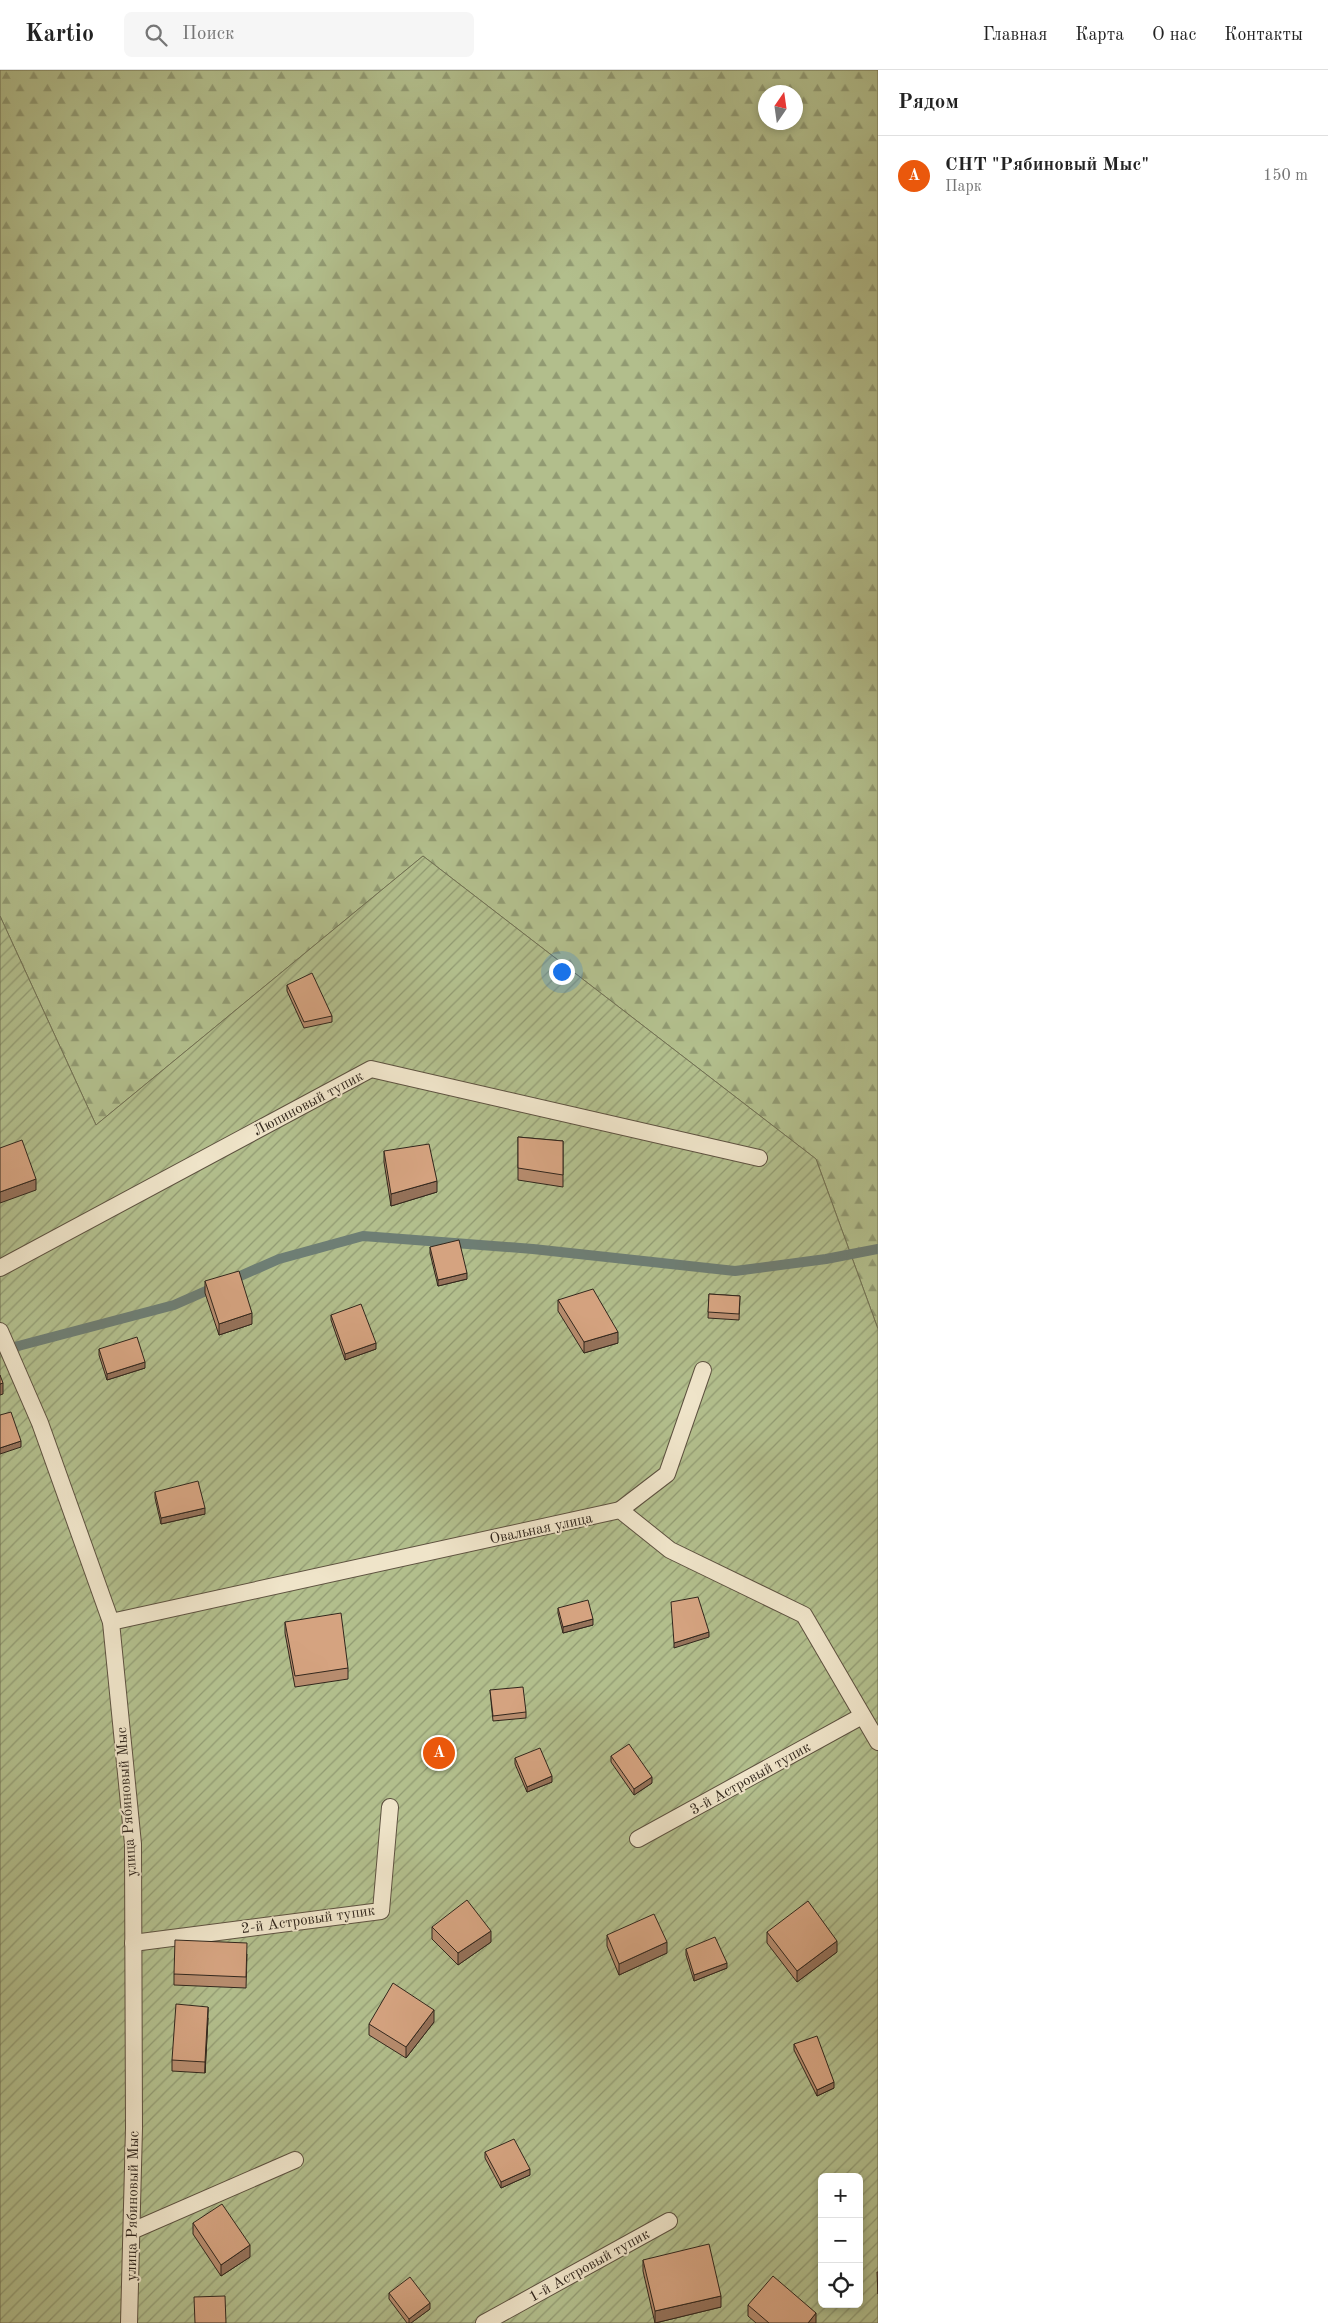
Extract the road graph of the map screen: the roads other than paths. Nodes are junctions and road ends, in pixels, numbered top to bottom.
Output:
1 (759, 1158) dead end
2 (0, 1268) edge
3 (0, 1331) edge
4 (703, 1370) dead end
5 (620, 1510) junction
6 (110, 1622) junction
7 (862, 1716) junction
8 (878, 1742) edge
9 (390, 1807) dead end
10 (638, 1839) dead end
11 (133, 1943) junction
12 (295, 2160) dead end
13 (669, 2221) dead end
14 (132, 2231) junction
15 (129, 2323) edge
16 (484, 2323) edge

1 - 2 lane, Люпиновый тупик
3 - 6 lane, улица Рябиновый Мыс
4 - 5 lane
5 - 6 lane, Овальная улица
5 - 7 lane
6 - 11 lane, улица Рябиновый Мыс
7 - 8 lane
7 - 10 lane, 3-й Астровый тупик
9 - 11 lane, 2-й Астровый тупик
11 - 14 lane, улица Рябиновый Мыс
12 - 14 lane
13 - 16 lane, 1-й Астровый тупик
14 - 15 lane, улица Рябиновый Мыс

